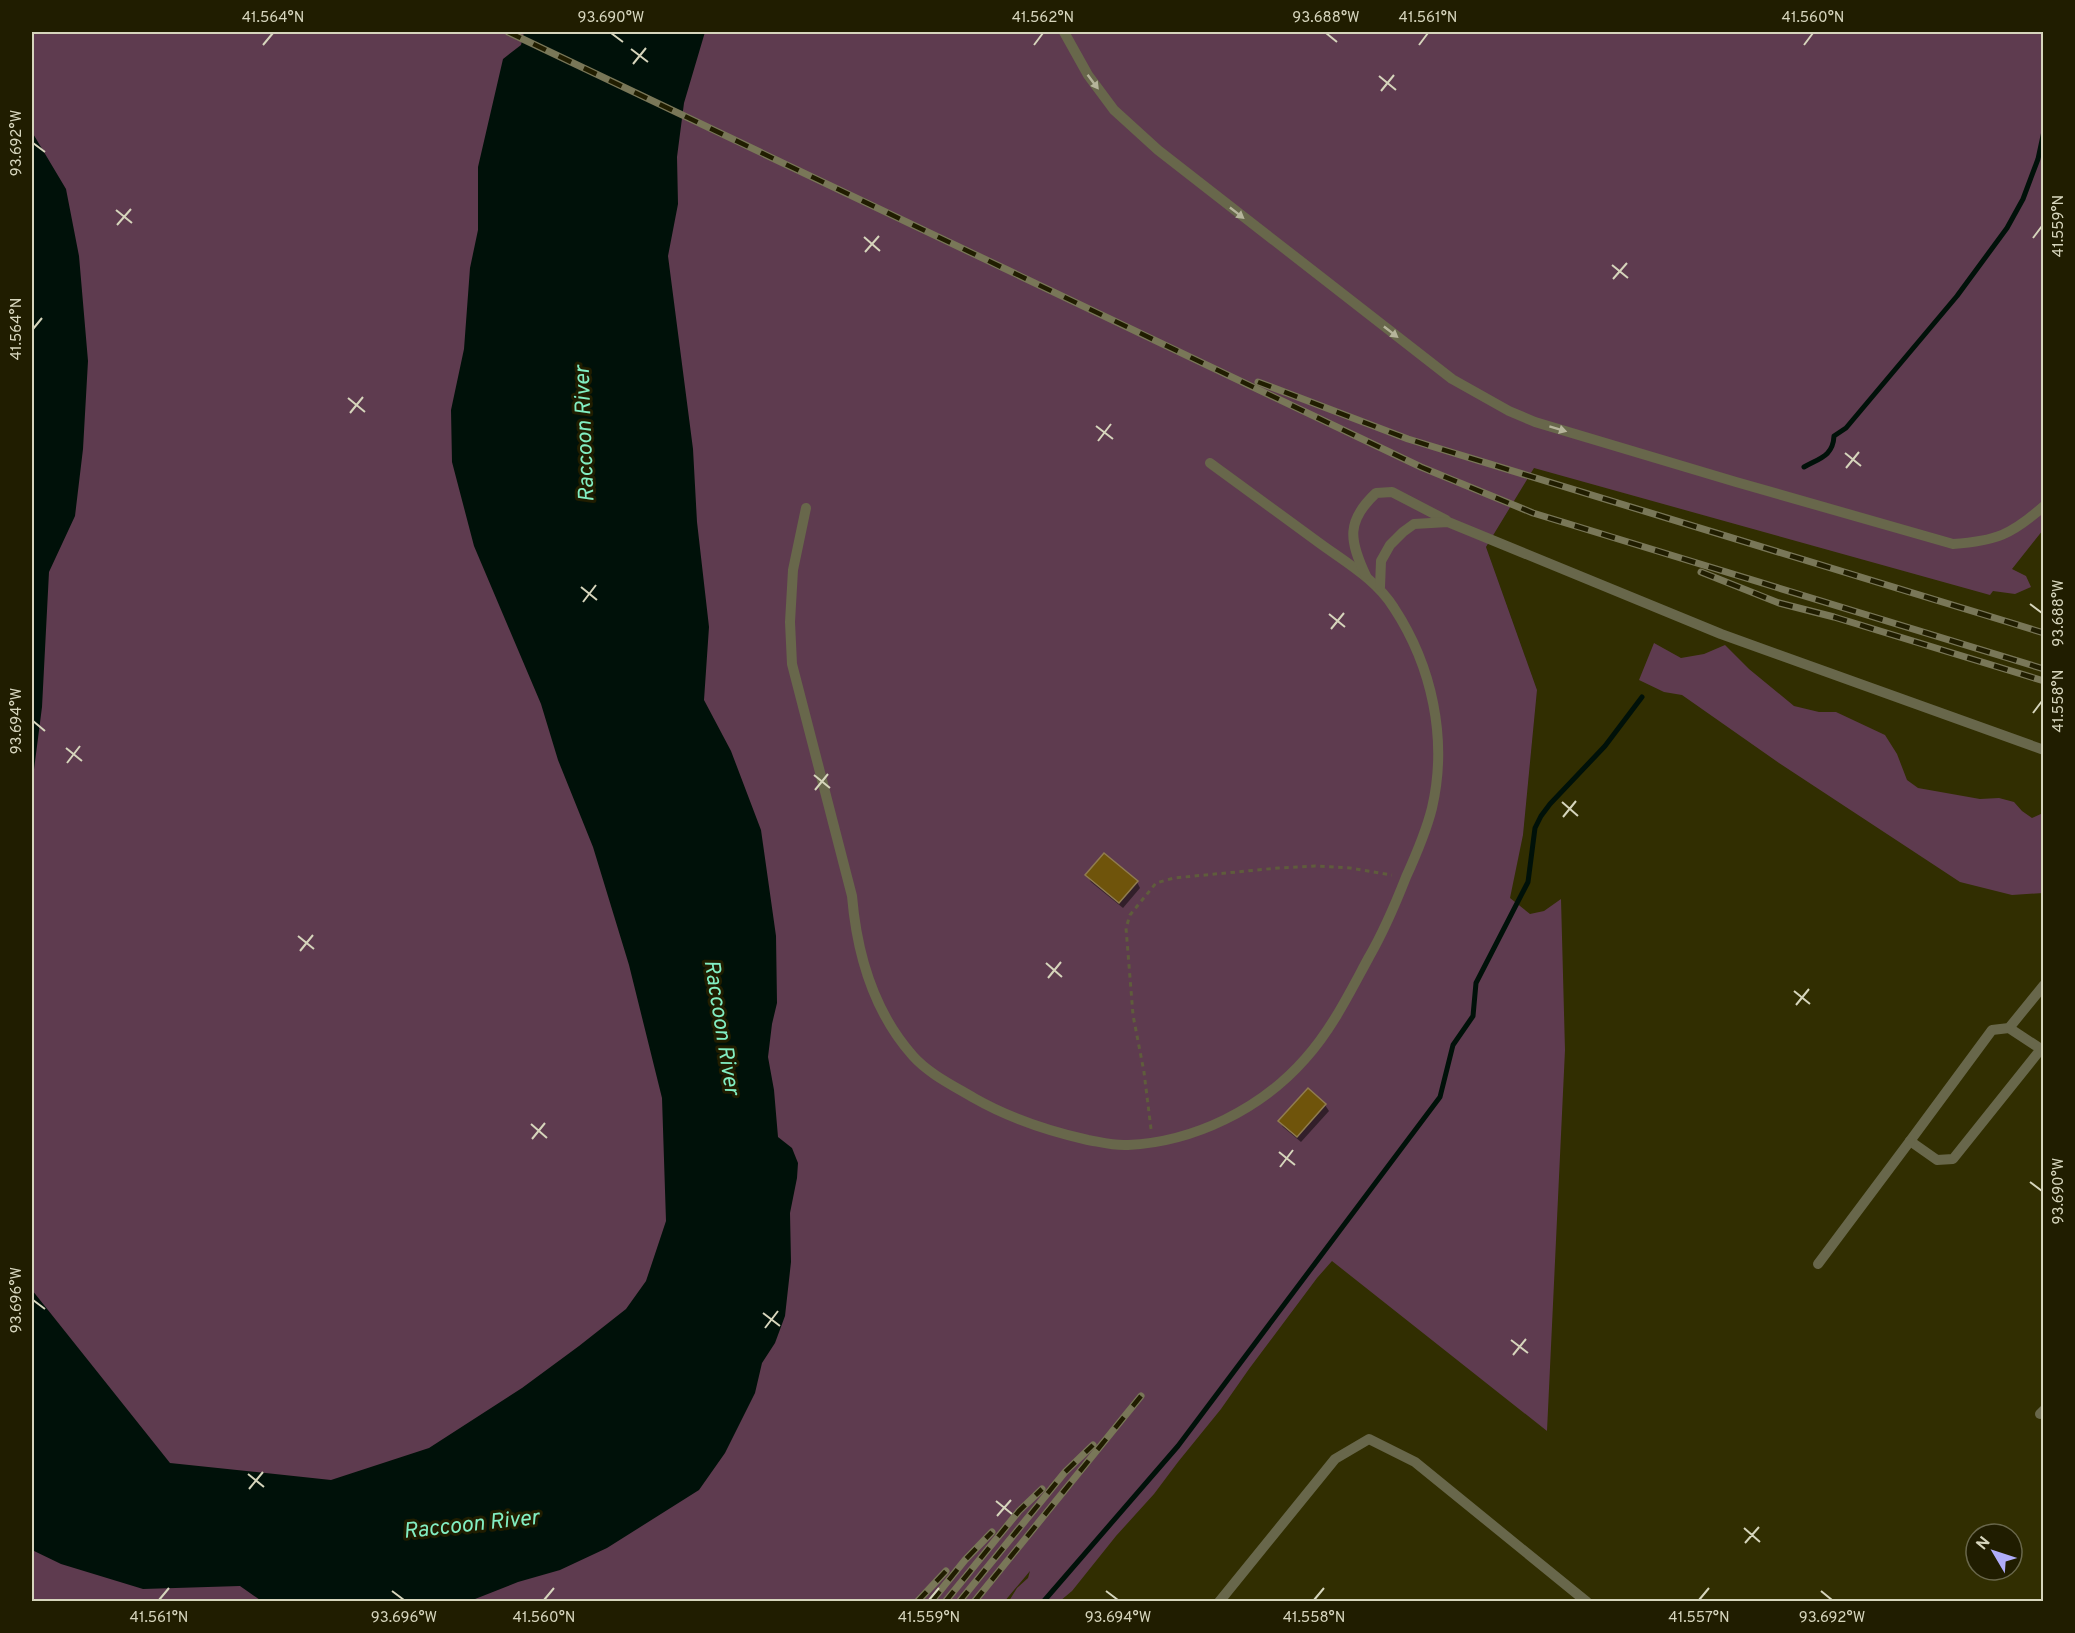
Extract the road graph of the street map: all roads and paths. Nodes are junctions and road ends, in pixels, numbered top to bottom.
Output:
1 (1064, 32) edge
2 (1209, 463) dead end
3 (2043, 506) edge
4 (806, 508) dead end
5 (1448, 522) junction
6 (1368, 579) junction
7 (1380, 587) junction
8 (2043, 750) edge
9 (1406, 878) junction
10 (2043, 985) edge
11 (2009, 1028) junction
12 (2042, 1050) edge
13 (1910, 1141) junction
14 (1153, 1143) junction
15 (1818, 1264) dead end
16 (1219, 1602) edge
17 (1587, 1602) edge

1 -> 3 lane
2 - 6 lane
4 - 14 lane
5 - 6 lane
5 - 7 lane
5 - 8 lane
6 - 7 lane
7 - 9 lane
9 - 14 lane
9 - 14 path
10 - 11 lane
11 - 12 lane
11 - 13 lane
12 - 13 lane
13 - 15 lane
16 - 17 lane

